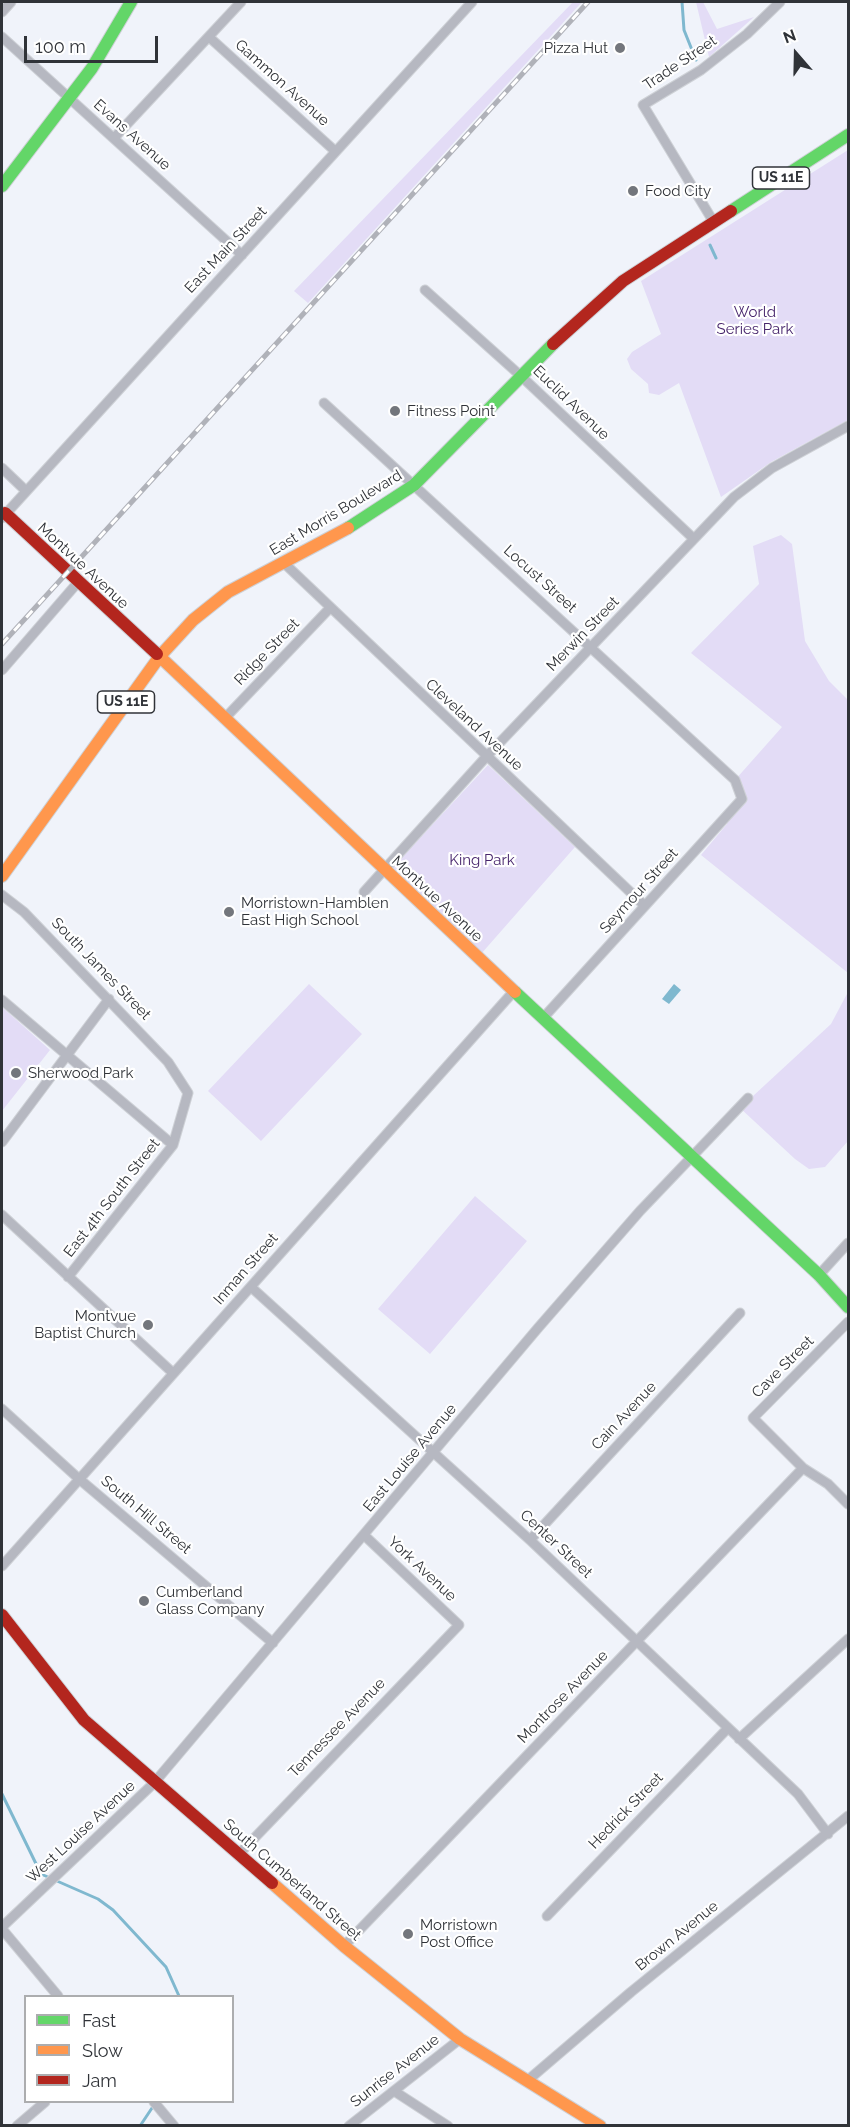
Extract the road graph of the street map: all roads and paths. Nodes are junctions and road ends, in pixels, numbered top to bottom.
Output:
1 (11, 2) edge
2 (131, 2) edge
3 (241, 2) edge
4 (472, 2) edge
5 (780, 2) edge
6 (2, 12) edge
7 (2, 37) edge
8 (209, 37) junction
9 (70, 99) junction
10 (849, 135) edge
11 (114, 138) junction
12 (335, 151) junction
13 (2, 186) edge
14 (713, 221) junction
15 (242, 255) junction
16 (425, 291) dead end
17 (522, 376) junction
18 (324, 403) dead end
19 (849, 426) edge
20 (2, 468) edge
21 (414, 485) junction
22 (25, 490) junction
23 (3, 515) edge
24 (694, 539) junction
25 (284, 563) junction
26 (78, 581) junction
27 (329, 609) junction
28 (592, 647) junction
29 (160, 656) junction
30 (2, 670) edge
31 (226, 717) junction
32 (486, 757) junction
33 (735, 780) joint
34 (384, 869) junction
35 (2, 876) edge
36 (364, 892) dead end
37 (2, 895) edge
38 (645, 906) junction
39 (514, 991) junction
40 (109, 999) junction
41 (2, 1000) edge
42 (544, 1017) junction
43 (66, 1055) junction
44 (174, 1070) joint
45 (748, 1098) dead end
46 (2, 1142) edge
47 (173, 1145) junction
48 (692, 1155) junction
49 (2, 1215) edge
50 (849, 1243) edge
51 (819, 1275) junction
52 (68, 1277) junction
53 (251, 1287) junction
54 (849, 1307) edge
55 (740, 1313) dead end
56 (849, 1322) edge
57 (173, 1373) junction
58 (2, 1408) edge
59 (434, 1454) junction
60 (802, 1468) junction
61 (78, 1478) junction
62 (849, 1504) edge
63 (365, 1536) junction
64 (530, 1540) junction
65 (2, 1566) edge
66 (2, 1615) edge
67 (459, 1625) joint
68 (849, 1639) edge
69 (637, 1642) junction
70 (273, 1643) junction
71 (728, 1728) junction
72 (740, 1739) junction
73 (154, 1783) junction
74 (849, 1816) edge
75 (828, 1833) junction
76 (239, 1854) junction
77 (547, 1916) dead end
78 (2, 1928) edge
79 (344, 1946) junction
80 (57, 1995) edge
81 (460, 2039) junction
82 (527, 2081) junction
83 (394, 2091) junction
84 (44, 2103) edge
85 (155, 2103) edge
86 (17, 2126) edge
87 (174, 2126) edge
88 (349, 2126) edge
89 (448, 2126) edge
90 (600, 2126) edge

1 - 6 street
2 - 9 main road
3 - 8 street
4 - 12 street, East Main Street
5 - 14 street, Trade Street
7 - 9 street, Evans Avenue
8 - 11 street
8 - 12 street, Gammon Avenue
9 - 11 street, Evans Avenue
9 - 13 main road
10 - 14 main road, East Morris Boulevard / US 11E
11 - 15 street, Evans Avenue
12 - 15 street, East Main Street
14 - 17 main road, East Morris Boulevard / US 11E
15 - 22 street, East Main Street
16 - 17 street, Euclid Avenue
17 - 21 main road, East Morris Boulevard / US 11E
17 - 24 street, Euclid Avenue
18 - 21 street, Locust Street
19 - 24 street, Merwin Street
20 - 22 street
21 - 25 main road, East Morris Boulevard / US 11E
21 - 28 street, Locust Street
22 - 23 street, East Main Street
23 - 26 main road, Montvue Avenue
24 - 28 street, Merwin Street
25 - 27 street, Cleveland Avenue
25 - 29 main road, East Morris Boulevard / US 11E
26 - 29 main road, Montvue Avenue
26 - 30 street
27 - 31 street, Ridge Street
27 - 32 street, Cleveland Avenue
28 - 32 street, Merwin Street
28 - 33 street, Locust Street
29 - 31 main road, Montvue Avenue
29 - 35 main road, East Morris Boulevard / US 11E
31 - 34 main road, Montvue Avenue
32 - 34 street, Merwin Street
32 - 38 street, Cleveland Avenue
33 - 38 street, Seymour Street
34 - 36 street, Merwin Street
34 - 39 main road, Montvue Avenue
37 - 40 street, South James Street
38 - 42 street, Seymour Street
39 - 42 main road, Montvue Avenue
39 - 53 street, Inman Street
40 - 43 street
40 - 44 street, South James Street
41 - 43 street
42 - 48 main road, Montvue Avenue
43 - 46 street
43 - 47 street
44 - 47 street, East 4th South Street
45 - 48 street, East Louise Avenue
47 - 52 street, East 4th South Street
48 - 51 main road, Montvue Avenue
48 - 59 street, East Louise Avenue
49 - 52 street
50 - 51 street
51 - 54 main road, Montvue Avenue
52 - 57 street
53 - 57 street, Inman Street
53 - 59 street, Center Street
55 - 64 street, Cain Avenue
56 - 60 street, Cave Street
57 - 61 street, Inman Street
58 - 61 street, South Hill Street
59 - 63 street, East Louise Avenue
59 - 64 street, Center Street
60 - 62 street, Cave Street
60 - 69 street, Montrose Avenue
61 - 65 street, Inman Street
61 - 70 street, South Hill Street
63 - 67 street, York Avenue
63 - 70 street, East Louise Avenue
64 - 69 street, Center Street
66 - 73 main road, South Cumberland Street
67 - 76 street, Tennessee Avenue
68 - 72 street
69 - 71 street, Center Street
69 - 79 street, Montrose Avenue
70 - 73 street, East Louise Avenue
71 - 72 street, Center Street
71 - 77 street, Hedrick Street
72 - 75 street, Center Street
73 - 76 main road, South Cumberland Street
73 - 78 street, West Louise Avenue
74 - 75 street, Brown Avenue
75 - 82 street, Brown Avenue
76 - 79 main road, South Cumberland Street
78 - 80 street
79 - 81 main road, South Cumberland Street
81 - 82 main road, South Cumberland Street
81 - 83 street, Sunrise Avenue
82 - 90 main road, South Cumberland Street
83 - 88 street, Sunrise Avenue
83 - 89 street
84 - 86 street
85 - 87 street

